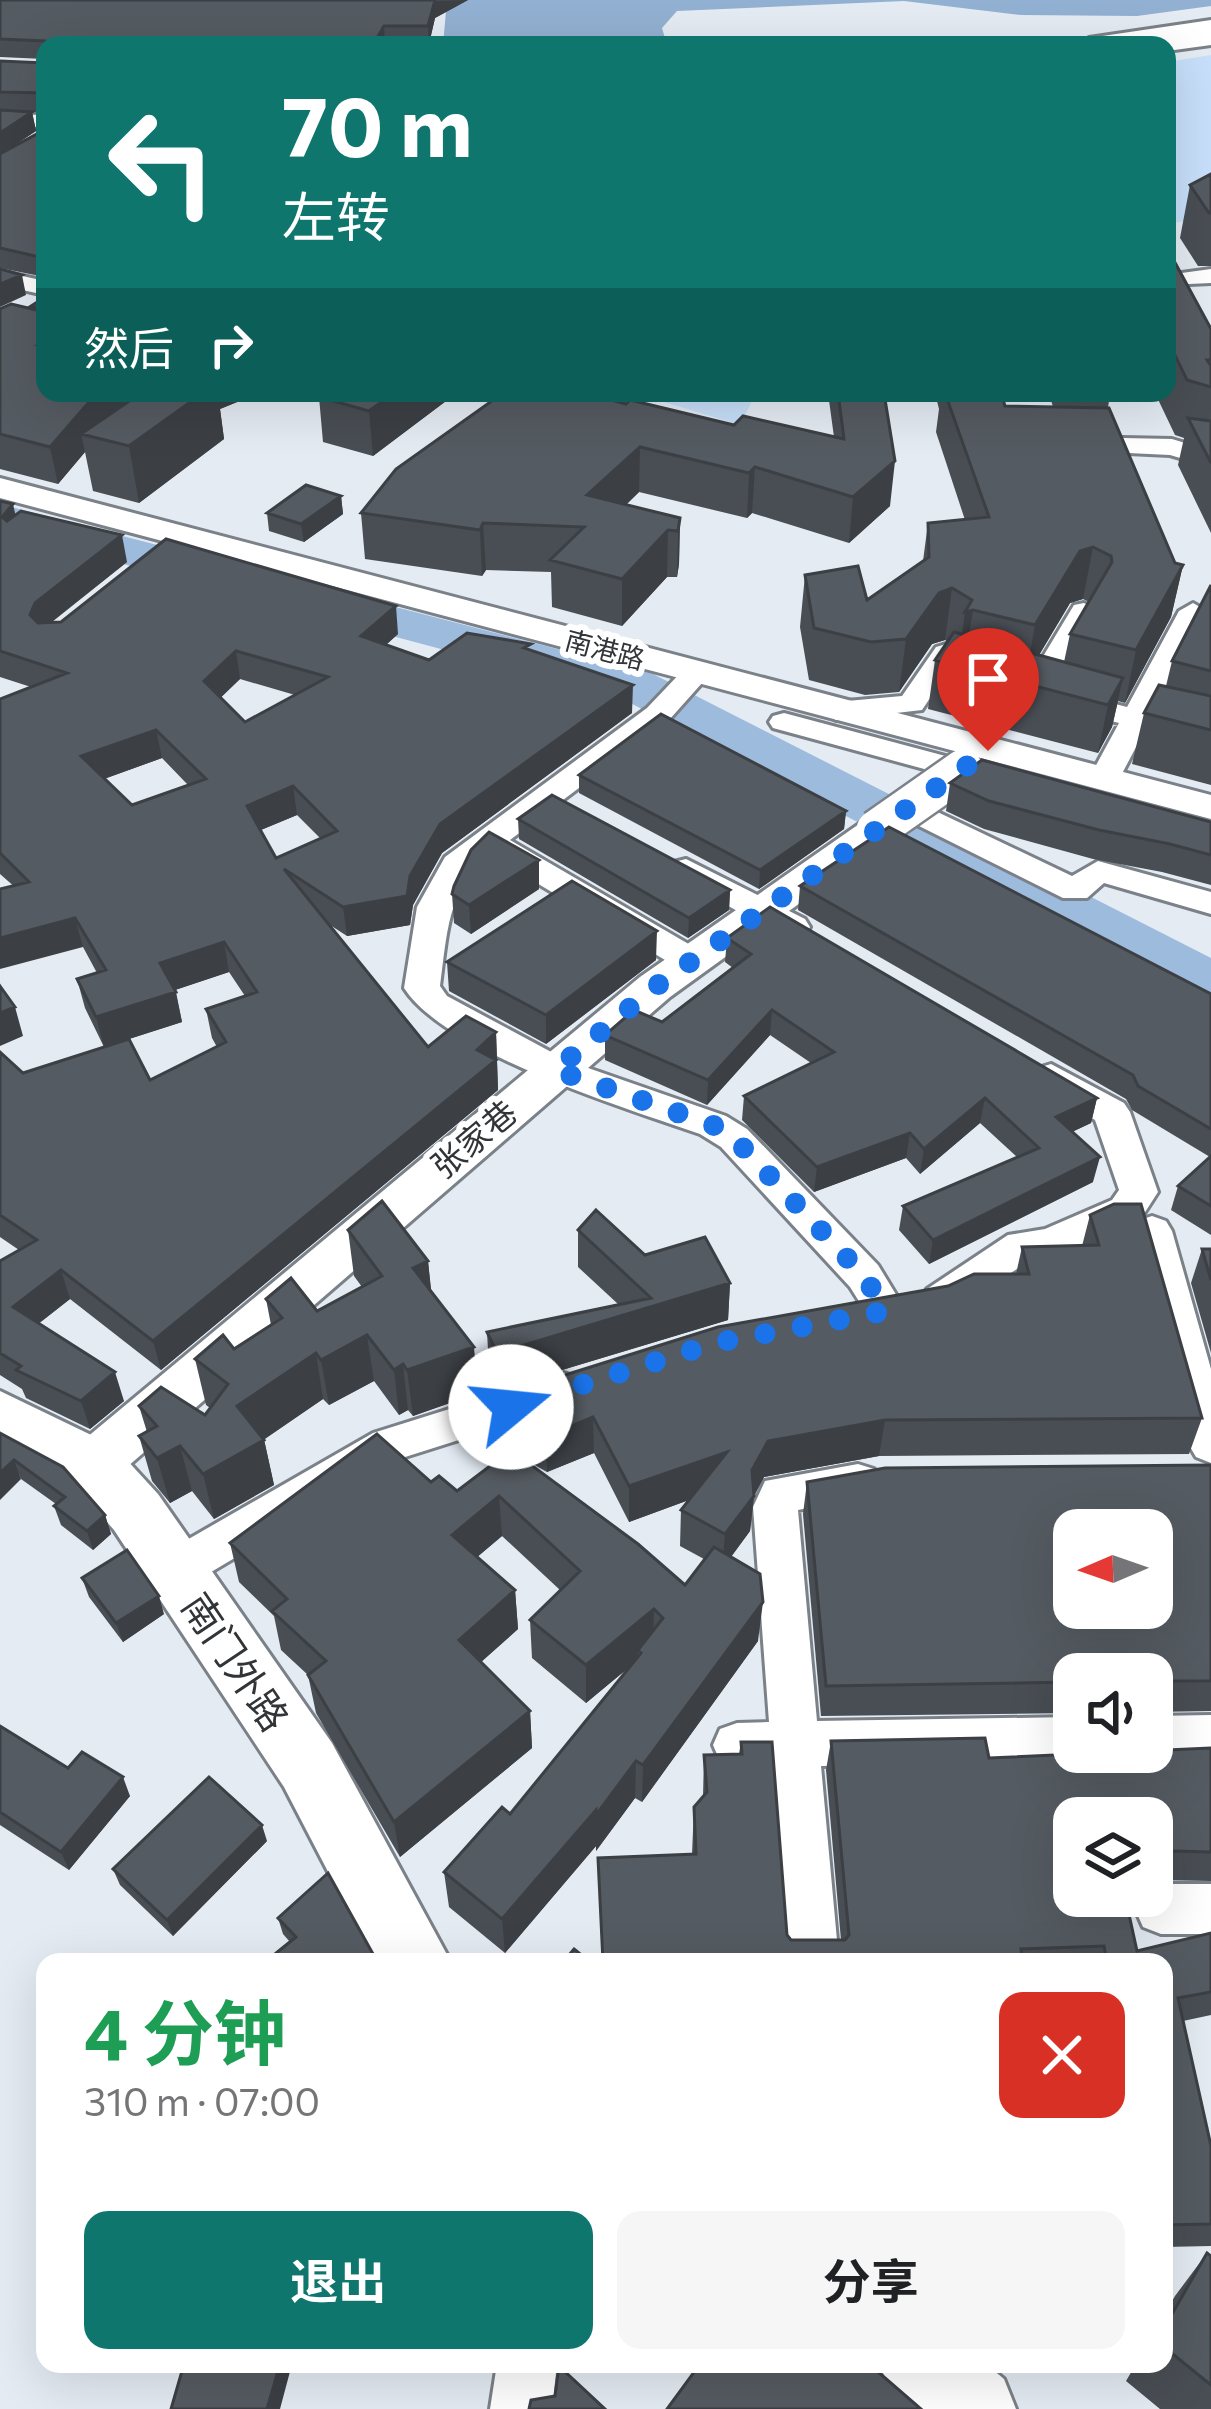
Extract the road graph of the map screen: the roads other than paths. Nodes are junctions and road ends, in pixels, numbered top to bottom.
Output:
1 (1211, 31) edge
2 (1167, 36) edge
3 (1176, 39) edge
4 (1211, 49) edge
5 (1176, 54) edge
6 (0, 120) edge
7 (36, 121) edge
8 (1211, 275) edge
9 (0, 278) edge
10 (1176, 280) edge
11 (36, 286) edge
12 (1041, 444) edge
13 (1211, 459) edge
14 (0, 488) edge
15 (182, 537) junction
16 (149, 564) edge
17 (1084, 611) edge
18 (1193, 611) edge
19 (946, 653) edge
20 (696, 674) junction
21 (1000, 684) edge
22 (1036, 693) junction
23 (836, 711) junction
24 (1133, 718) junction
25 (784, 722) dead end
26 (1211, 738) edge
27 (975, 760) junction
28 (1104, 780) junction
29 (550, 795) junction
30 (1211, 807) edge
31 (589, 816) edge
32 (885, 825) junction
33 (1211, 838) edge
34 (489, 840) junction
35 (647, 848) edge
36 (571, 889) junction
37 (1211, 903) edge
38 (764, 910) junction
39 (534, 914) edge
40 (825, 946) edge
41 (692, 961) junction
42 (459, 963) edge
43 (422, 988) junction
44 (1009, 1053) edge
45 (555, 1070) junction
46 (1151, 1231) edge
47 (886, 1311) junction
48 (843, 1319) edge
49 (606, 1377) edge
50 (0, 1414) edge
51 (93, 1464) junction
52 (1203, 1466) edge
53 (903, 1478) edge
54 (175, 1570) junction
55 (1211, 1737) edge
56 (1173, 1738) edge
57 (1053, 1739) edge
58 (794, 1744) junction
59 (737, 1745) edge
60 (409, 1953) edge
61 (812, 1953) edge
62 (525, 2373) edge
63 (932, 2373) edge
64 (521, 2409) edge
65 (974, 2409) edge

1 - 2 main road
1 - 3 main road
4 - 5 main road
6 - 7 street
8 - 10 street
9 - 11 street
12 - 13 street
14 - 15 street, 南港路
15 - 16 street
15 - 20 street, 南港路
17 - 22 street
18 - 24 street
19 - 23 street
20 - 23 street, 南港路
20 - 29 street
21 - 22 street
22 - 24 street
23 - 27 street, 南港路
24 - 26 street
24 - 28 street
25 - 33 street
27 - 28 street, 南港路
27 - 32 street, 张家巷, bridge
28 - 30 street, 南港路
29 - 31 street
29 - 34 street
32 - 37 street
32 - 38 street, 张家巷
34 - 36 street
34 - 43 street
35 - 38 street
36 - 39 street
36 - 41 street
38 - 40 street
38 - 41 street, 张家巷
41 - 45 street, 张家巷
42 - 43 street
43 - 45 street
44 - 47 street
45 - 47 street
45 - 51 street, 张家巷
46 - 52 street
47 - 48 street
49 - 54 street
50 - 51 main road, 南门外路
51 - 54 main road, 南门外路
53 - 58 street
54 - 60 main road, 南门外路
55 - 56 street
57 - 58 street
58 - 59 street
58 - 61 street
62 - 64 street
63 - 65 main road

